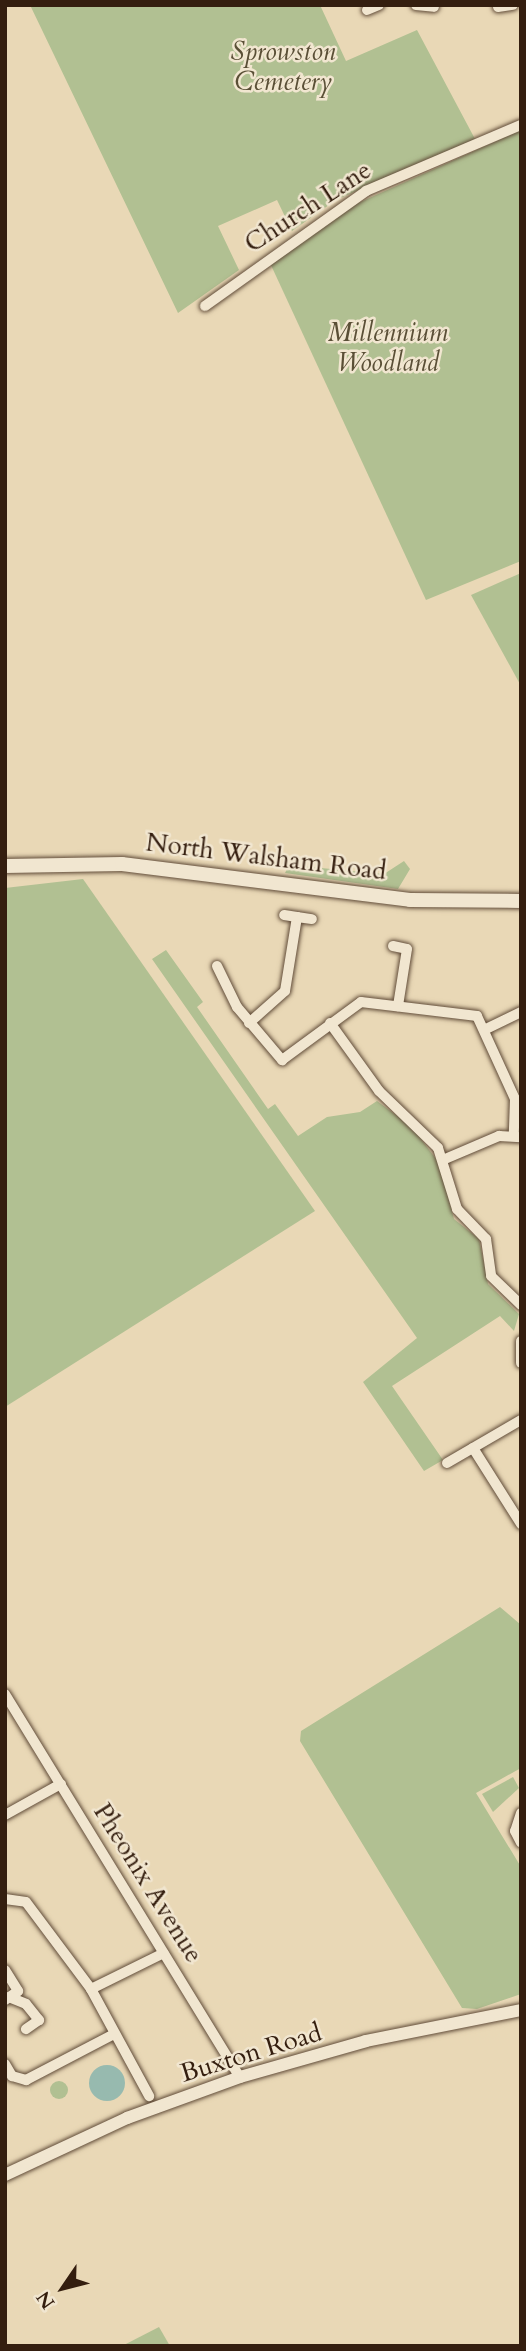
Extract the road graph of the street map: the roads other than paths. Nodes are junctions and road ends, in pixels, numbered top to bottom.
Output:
1 (416, 5) edge
2 (513, 5) edge
3 (434, 7) dead end
4 (498, 7) edge
5 (521, 125) edge
6 (205, 306) dead end
7 (5, 866) edge
8 (521, 901) edge
9 (284, 915) dead end
10 (297, 917) junction
11 (312, 919) dead end
12 (393, 946) dead end
13 (407, 949) junction
14 (421, 950) dead end
15 (217, 966) dead end
16 (398, 1006) junction
17 (521, 1012) edge
18 (249, 1023) junction
19 (330, 1023) junction
20 (486, 1029) junction
21 (519, 1103) edge
22 (517, 1135) edge
23 (445, 1159) junction
24 (521, 1305) edge
25 (521, 1341) edge
26 (521, 1363) edge
27 (521, 1420) edge
28 (473, 1448) junction
29 (447, 1463) dead end
30 (521, 1524) edge
31 (5, 1693) edge
32 (61, 1784) junction
33 (521, 1813) edge
34 (5, 1815) edge
35 (521, 1843) edge
36 (5, 1899) edge
37 (164, 1953) junction
38 (5, 1970) edge
39 (92, 1989) junction
40 (7, 1998) edge
41 (521, 2010) edge
42 (26, 2029) dead end
43 (112, 2035) junction
44 (5, 2064) edge
45 (240, 2077) junction
46 (149, 2096) dead end
47 (5, 2175) edge

1 - 3 street
2 - 4 street
5 - 6 street, Church Lane
7 - 8 main road, North Walsham Road
9 - 10 street
10 - 11 street
10 - 18 street
12 - 13 street
13 - 14 street
13 - 16 street
15 - 18 street
16 - 19 street
16 - 20 street
17 - 20 street
18 - 19 street
19 - 23 street
20 - 21 street
21 - 22 street
22 - 23 street
23 - 24 street
25 - 26 street
27 - 28 street
28 - 29 street
28 - 30 street
31 - 32 street, Pheonix Avenue
32 - 34 street
32 - 37 street, Pheonix Avenue
33 - 35 street
36 - 39 street
37 - 39 street
37 - 45 street, Pheonix Avenue
38 - 40 street
39 - 43 street
40 - 42 street
41 - 45 street, Buxton Road
43 - 44 street
43 - 46 street
45 - 47 street, Buxton Road

